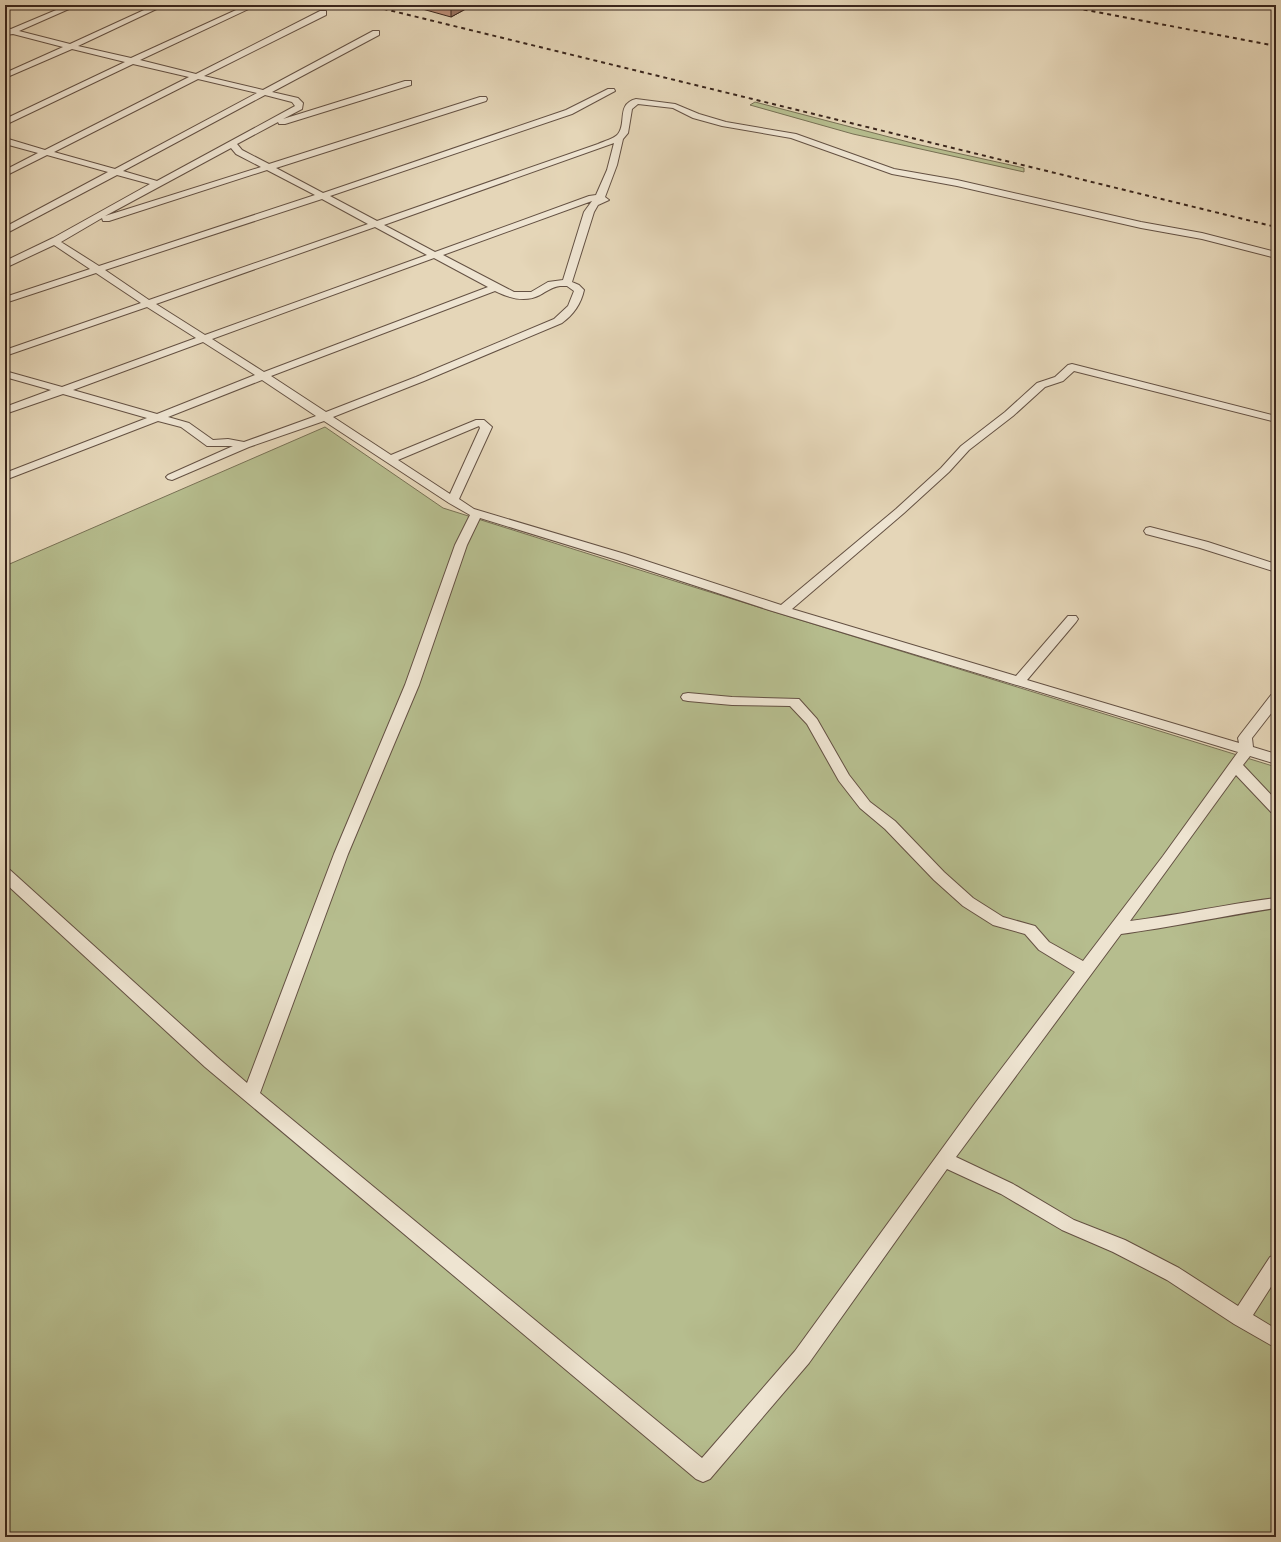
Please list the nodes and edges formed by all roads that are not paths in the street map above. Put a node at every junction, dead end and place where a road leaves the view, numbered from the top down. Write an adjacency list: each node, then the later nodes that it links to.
1 (74, 5): 5 (street)
2 (161, 5): 7 (street)
3 (253, 5): 8 (street)
4 (322, 13): 10 (street)
5 (7, 32): 7 (street)
6 (376, 33): 13 (street)
7 (70, 46): 8 (street); 9 (street)
8 (132, 61): 10 (street); 15 (street)
9 (5, 76)
10 (197, 77): 13 (street); 20 (street)
11 (408, 83): 16 (street)
12 (611, 91): 25 (street)
13 (262, 92): 16 (street); 22 (street)
14 (483, 99): 21 (street)
15 (5, 122)
16 (260, 128): 19 (street)
17 (619, 138): 26 (street); 28 (street); 32 (street)
18 (5, 141): 20 (street)
19 (232, 144): 21 (street); 24 (street)
20 (46, 152): 22 (street); 23 (street)
21 (269, 168): 25 (street); 27 (street)
22 (117, 172): 24 (street); 29 (street)
23 (5, 173)
24 (159, 184): 27 (street)
25 (322, 196): 28 (street); 34 (street)
26 (600, 198): 31 (street); 35 (street)
27 (84, 224): 30 (street)
28 (376, 225): 31 (street); 38 (street)
29 (5, 231)
30 (56, 240): 33 (street); 34 (street)
31 (433, 255): 36 (street); 39 (street)
32 (1276, 255)
33 (5, 265)
34 (97, 270): 37 (street); 38 (street)
35 (567, 283): 36 (street); 46 (street)
36 (496, 287): 42 (street)
37 (5, 300)
38 (148, 303): 39 (street); 40 (street)
39 (204, 339): 42 (street); 43 (street)
40 (5, 353)
41 (5, 374): 43 (street)
42 (262, 376): 45 (street); 46 (street)
43 (63, 390): 44 (street); 45 (street)
44 (5, 411)
45 (158, 417): 48 (street); 50 (street)
46 (324, 417): 48 (street); 49 (street)
47 (1276, 419): 56 (street)
48 (245, 445): 51 (street)
49 (389, 460): 52 (street); 52 (street)
50 (5, 477)
51 (172, 477)
52 (453, 501): 53 (street)
53 (477, 513): 56 (street); 69 (street)
54 (1150, 531): 55 (street)
55 (1276, 568)
56 (784, 610): 58 (street)
57 (1072, 619): 58 (street)
58 (1019, 681): 61 (street)
59 (688, 697): 68 (street)
60 (1276, 698): 61 (street)
61 (1247, 750): 62 (street); 63 (street)
62 (1276, 759)
63 (1236, 766): 64 (street); 67 (street)
64 (1276, 809)
65 (5, 874): 69 (street)
66 (1276, 903): 67 (street)
67 (1117, 929): 68 (street)
68 (1085, 970): 70 (street)
69 (251, 1095): 70 (street)
70 (944, 1160): 72 (street)
71 (1276, 1263): 72 (street)
72 (1241, 1318): 73 (street)
73 (1276, 1339)

